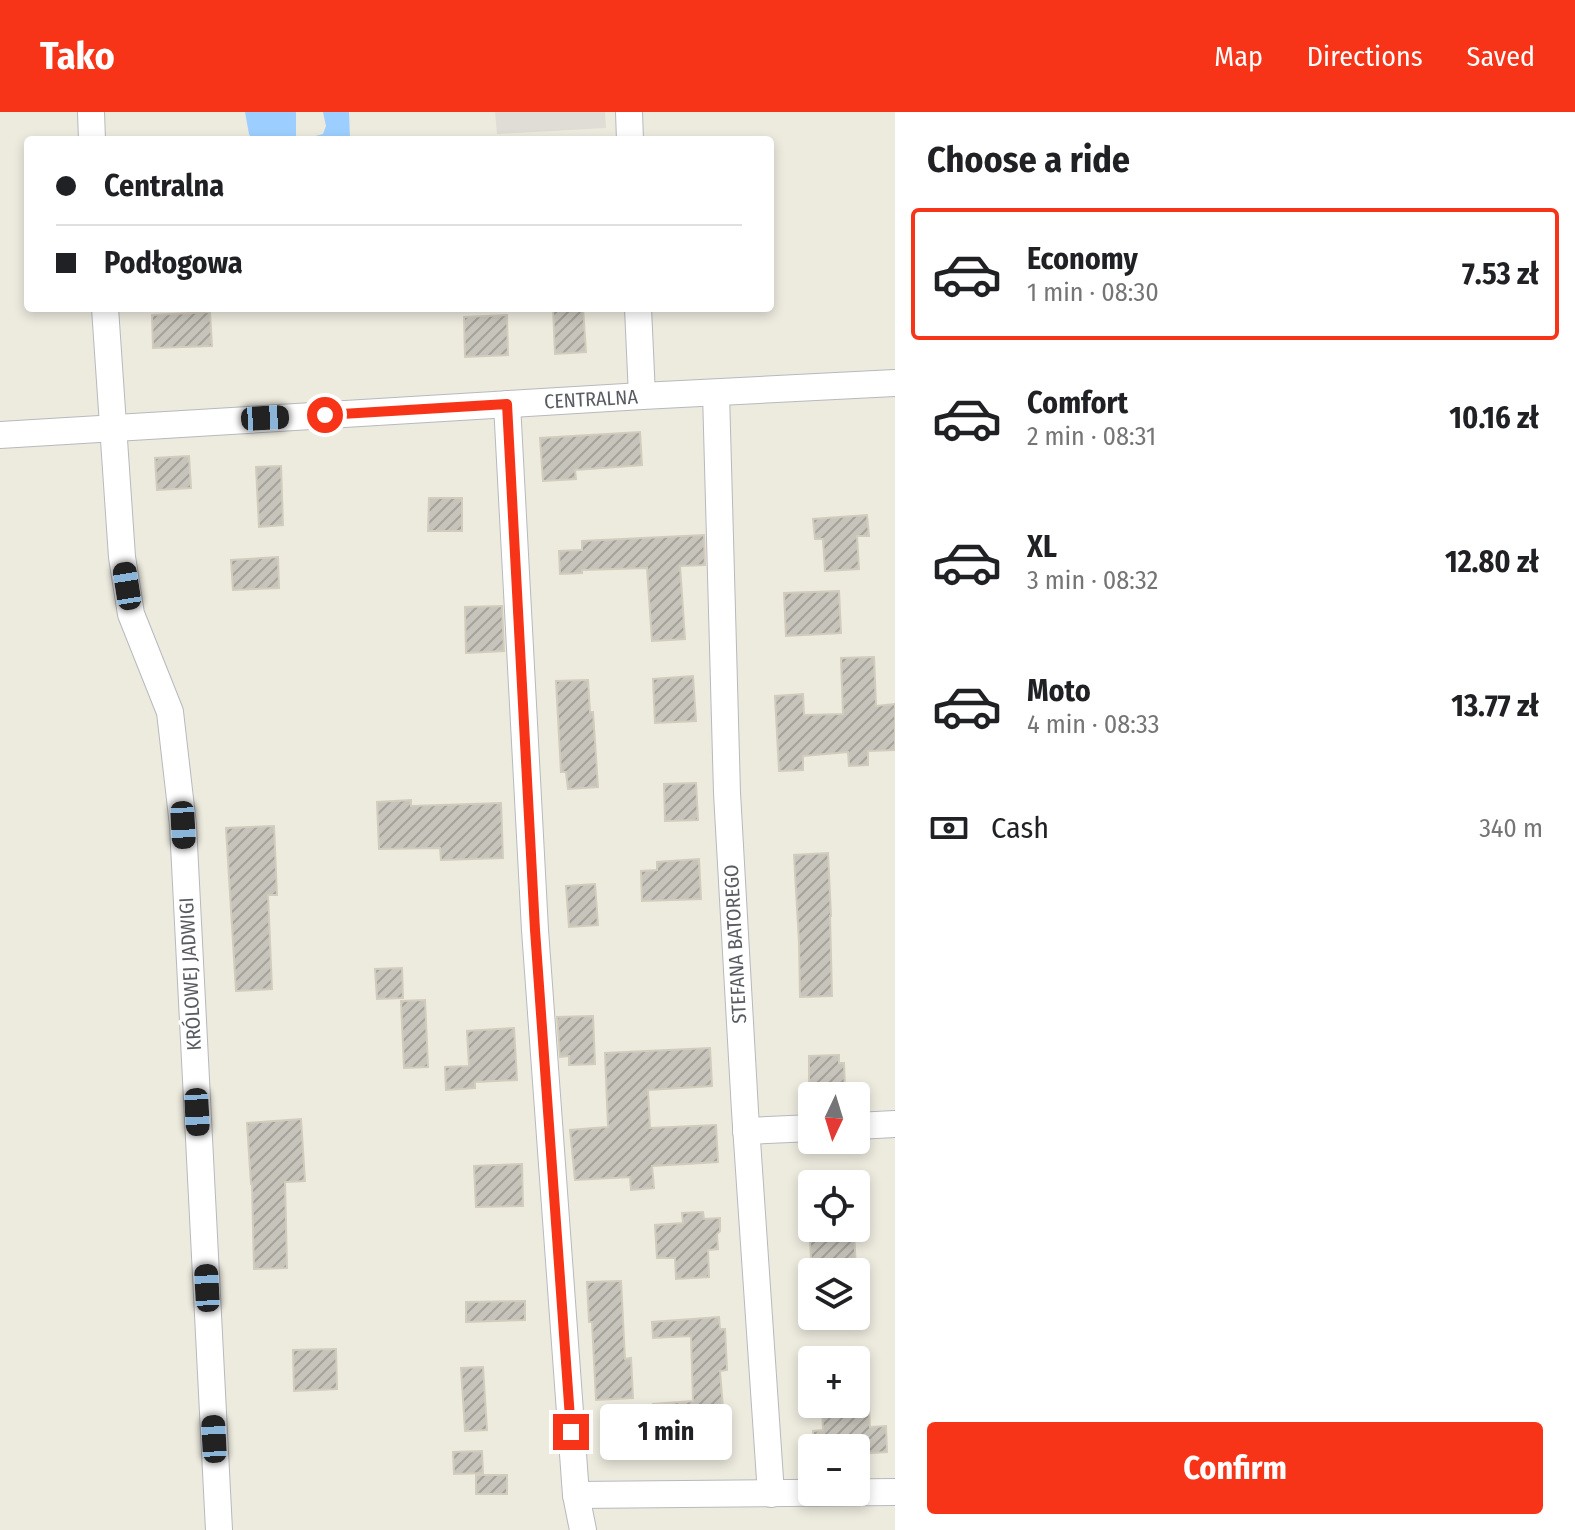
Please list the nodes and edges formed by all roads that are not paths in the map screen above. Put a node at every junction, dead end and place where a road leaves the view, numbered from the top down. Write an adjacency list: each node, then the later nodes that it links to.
1 (91, 112): 3 (street)
2 (629, 112): 4 (street)
3 (92, 136)
4 (630, 136)
5 (105, 312): 11 (street, KRÓLOWEJ JADWIGI)
6 (638, 312): 9 (street)
7 (895, 383): 8 (street, CENTRALNA)
8 (716, 393): 9 (street, CENTRALNA); 16 (street, STEFANA BATOREGO)
9 (642, 396): 10 (street, CENTRALNA)
10 (507, 404): 11 (street, CENTRALNA); 19 (street)
11 (114, 427): 12 (street, CENTRALNA); 20 (street, KRÓLOWEJ JADWIGI)
12 (0, 435)
13 (895, 1124): 14 (street)
14 (870, 1125)
15 (798, 1129): 16 (street)
16 (746, 1131): 18 (street, STEFANA BATOREGO)
17 (895, 1492): 18 (street)
18 (771, 1494): 19 (street)
19 (576, 1495): 21 (street)
20 (219, 1530)
21 (583, 1530)

